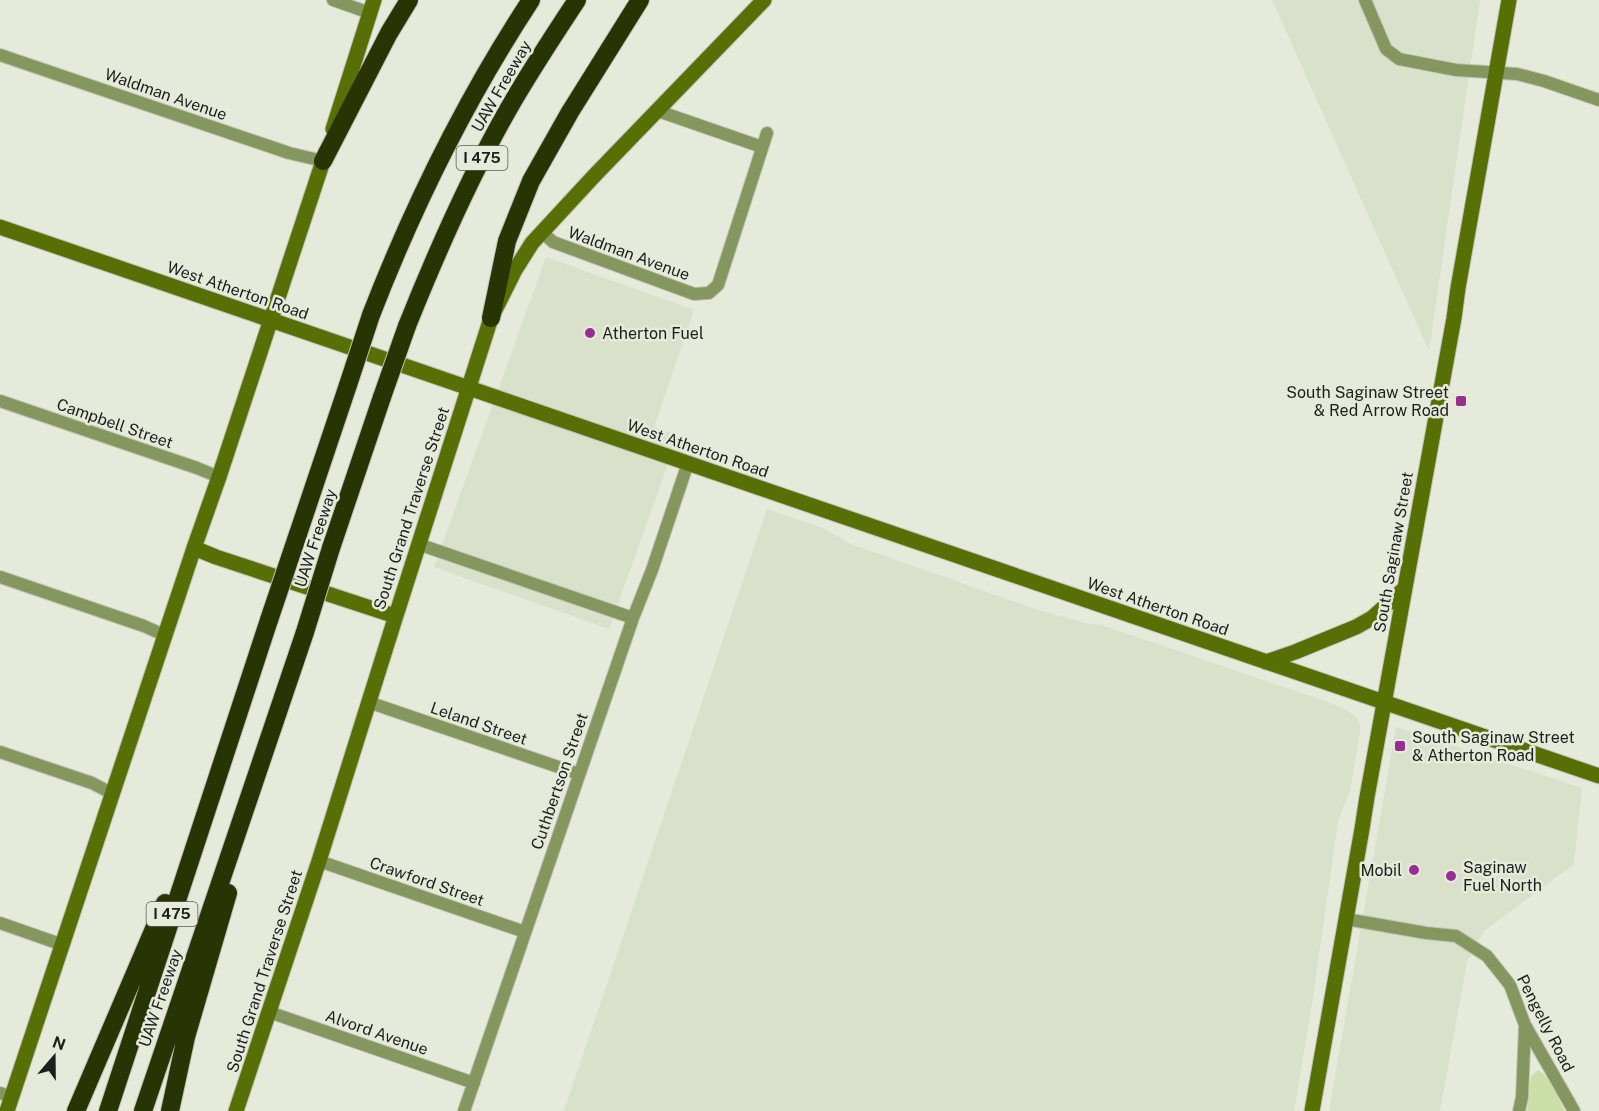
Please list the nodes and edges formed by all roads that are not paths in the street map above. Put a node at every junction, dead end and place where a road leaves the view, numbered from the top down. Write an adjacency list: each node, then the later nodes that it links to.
1 (333, 0): 9 (street)
2 (409, 0): 16 (highway)
3 (531, 0): 35 (highway, UAW Freeway / I 475, bridge)
4 (577, 0): 36 (highway, UAW Freeway / I 475, bridge)
5 (640, 0): 19 (highway)
6 (764, 0): 13 (main road, South Grand Traverse Street)
7 (1365, 0): 11 (street)
8 (1509, 0): 11 (main road, South Saginaw Street)
9 (372, 6): 16 (main road)
10 (0, 55): 16 (street, Waldman Avenue)
11 (1497, 72): 12 (street); 28 (main road, South Saginaw Street)
12 (1599, 100)
13 (658, 111): 15 (street); 18 (main road, South Grand Traverse Street)
14 (767, 133): 15 (street)
15 (762, 147): 18 (street, Waldman Avenue)
16 (323, 161): 20 (main road)
17 (0, 227): 20 (main road, West Atherton Road)
18 (542, 232): 19 (main road, South Grand Traverse Street)
19 (491, 318): 21 (main road, South Grand Traverse Street)
20 (270, 320): 21 (main road, West Atherton Road); 24 (main road)
21 (469, 388): 23 (main road, West Atherton Road); 25 (main road, South Grand Traverse Street)
22 (0, 401): 24 (street, Campbell Street)
23 (688, 463): 30 (street, Cuthbertson Street); 32 (main road, West Atherton Road)
24 (219, 477): 26 (main road)
25 (418, 544): 29 (main road, South Grand Traverse Street); 30 (street)
26 (194, 548): 29 (main road); 31 (main road)
27 (0, 577): 31 (street)
28 (1404, 589): 32 (main road); 34 (main road, South Saginaw Street)
29 (395, 616): 33 (main road, South Grand Traverse Street)
30 (633, 618): 38 (street, Cuthbertson Street)
31 (166, 636): 40 (main road)
32 (1266, 662): 34 (main road, West Atherton Road)
33 (368, 702): 38 (street, Leland Street); 41 (main road, South Grand Traverse Street)
34 (1384, 703): 39 (main road, West Atherton Road); 42 (main road, South Saginaw Street)
35 (237, 717): 50 (highway); 51 (highway, UAW Freeway / I 475)
36 (267, 744): 52 (highway, UAW Freeway / I 475); 53 (highway)
37 (0, 752): 40 (street)
38 (579, 774): 44 (street, Cuthbertson Street)
39 (1599, 776)
40 (113, 794): 45 (main road)
41 (319, 861): 44 (street, Crawford Street); 46 (main road, South Grand Traverse Street)
42 (1346, 919): 47 (street, Pengelly Road); 56 (main road, South Saginaw Street)
43 (0, 923): 45 (street)
44 (525, 932): 48 (street, Cuthbertson Street)
45 (63, 945): 49 (main road)
46 (269, 1012): 48 (street, Alvord Avenue); 54 (main road, South Grand Traverse Street)
47 (1525, 1025): 57 (street); 58 (street, Pengelly Road)
48 (474, 1083): 55 (street, Cuthbertson Street)
49 (6, 1100)
50 (76, 1111)
51 (108, 1111)
52 (142, 1111)
53 (170, 1111)
54 (236, 1111)
55 (464, 1111)
56 (1312, 1111)
57 (1519, 1111)
58 (1574, 1111)

